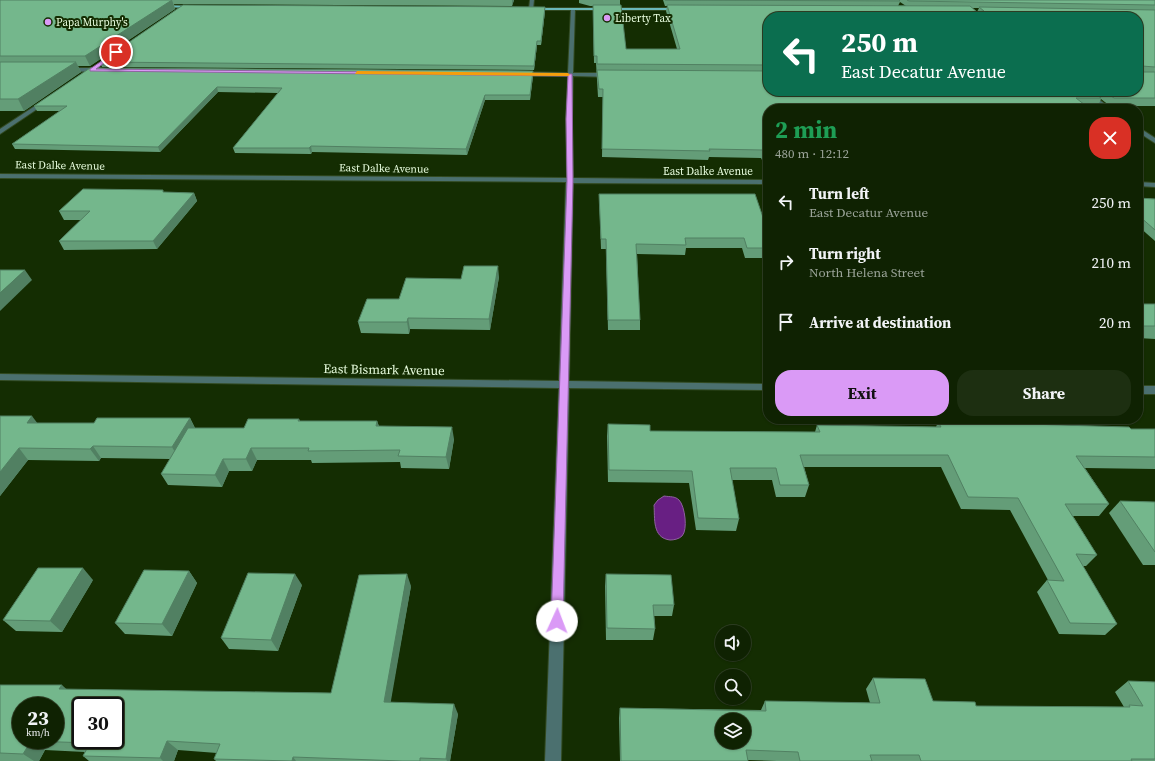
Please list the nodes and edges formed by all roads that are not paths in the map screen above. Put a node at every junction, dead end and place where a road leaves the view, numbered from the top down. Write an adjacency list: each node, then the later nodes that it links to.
1 (176, 0): 4 (street)
2 (532, 0): 8 (street)
3 (154, 6): 4 (main road)
4 (165, 6): 5 (main road)
5 (183, 7): 6 (main road); 11 (street)
6 (199, 7)
7 (523, 9): 8 (main road)
8 (531, 9): 9 (main road)
9 (573, 9): 10 (main road); 17 (street)
10 (683, 9)
11 (176, 12)
12 (98, 66): 14 (street)
13 (61, 70): 14 (street)
14 (92, 70): 15 (street); 19 (street)
15 (108, 70)
16 (515, 74): 17 (street)
17 (571, 75): 18 (street); 27 (street)
18 (618, 75)
19 (79, 78)
20 (1090, 96): 22 (street)
21 (49, 99): 23 (street)
22 (1102, 104)
23 (0, 132)
24 (1143, 133): 25 (street)
25 (1155, 141)
26 (0, 176): 27 (street, East Dalke Avenue)
27 (570, 181): 28 (street, East Dalke Avenue); 32 (street)
28 (763, 182)
29 (1143, 184): 30 (street)
30 (1155, 184)
31 (0, 377): 32 (street, East Bismark Avenue)
32 (564, 385): 33 (street, East Bismark Avenue); 36 (street)
33 (763, 387)
34 (1143, 390): 35 (street)
35 (1155, 390)
36 (553, 761)

